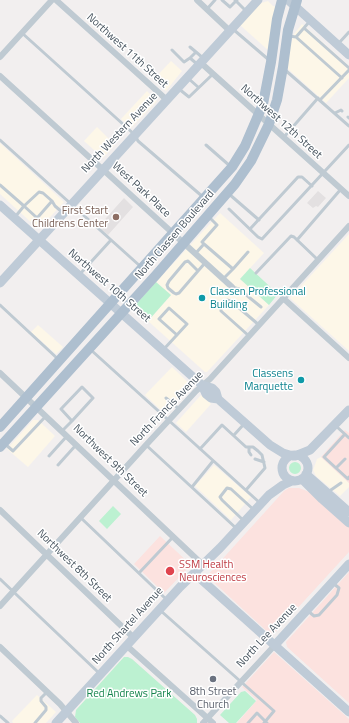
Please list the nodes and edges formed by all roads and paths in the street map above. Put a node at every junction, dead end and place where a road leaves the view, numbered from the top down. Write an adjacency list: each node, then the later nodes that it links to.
1 (52, 0): 16 (street)
2 (56, 0): 36 (street, Northwest 11th Street)
3 (197, 0): 10 (street)
4 (214, 0): 10 (lane)
5 (222, 0): 6 (lane)
6 (236, 0): 11 (lane)
7 (258, 0): 11 (street, North Western Avenue)
8 (282, 0): 26 (main road, North Classen Boulevard)
9 (293, 2): 12 (street); 17 (main road, North Classen Boulevard)
10 (207, 9): 14 (street)
11 (247, 12): 14 (street, North Western Avenue)
12 (311, 20): 13 (lane); 18 (street)
13 (304, 28): 17 (lane); 28 (lane)
14 (231, 30): 25 (street, North Western Avenue); 26 (lane)
15 (349, 32): 18 (lane)
16 (22, 33): 23 (street); 42 (lane)
17 (292, 36): 27 (main road, North Classen Boulevard); 32 (lane)
18 (338, 44): 22 (street)
19 (190, 47): 21 (lane)
20 (172, 50): 24 (lane)
21 (196, 52): 24 (lane); 25 (lane)
22 (349, 55)
23 (0, 57)
24 (190, 58): 25 (lane)
25 (201, 62): 29 (street, Northwest 12th Street); 31 (street, North Western Avenue)
26 (271, 62): 39 (main road, North Classen Boulevard)
27 (283, 67): 35 (lane); 40 (main road, North Classen Boulevard)
28 (349, 69): 32 (lane)
29 (213, 74): 33 (lane); 39 (street, Northwest 12th Street)
30 (0, 76): 48 (street, West Park Place)
31 (188, 77): 33 (lane); 34 (street, North Western Avenue)
32 (342, 78): 35 (lane)
33 (198, 87): 34 (lane)
34 (178, 88): 36 (street, North Western Avenue)
35 (319, 99): 38 (lane); 43 (lane)
36 (167, 100): 42 (street, North Western Avenue)
37 (342, 111): 38 (lane)
38 (334, 113): 41 (lane)
39 (258, 115): 40 (street, Northwest 12th Street); 47 (main road, North Classen Boulevard)
40 (269, 124): 43 (street, Northwest 12th Street); 53 (main road, North Classen Boulevard)
41 (349, 126)
42 (135, 135): 48 (street, North Western Avenue); 55 (lane)
43 (284, 137): 49 (street, Northwest 12th Street)
44 (0, 140): 57 (lane)
45 (206, 145): 47 (lane)
46 (349, 145): 49 (lane)
47 (232, 167): 55 (main road, North Classen Boulevard)
48 (103, 170): 57 (street, North Western Avenue); 67 (street, West Park Place)
49 (324, 173): 51 (lane); 52 (street, Northwest 12th Street)
50 (0, 185): 58 (lane)
51 (312, 186): 64 (lane); 66 (lane)
52 (341, 189): 54 (street, Northwest 12th Street); 70 (lane)
53 (228, 193): 62 (main road, North Classen Boulevard); 64 (lane)
54 (348, 194)
55 (204, 199): 67 (main road, North Classen Boulevard)
56 (52, 201): 58 (lane); 58 (lane); 61 (lane)
57 (71, 204): 61 (street, North Western Avenue); 69 (lane)
58 (24, 206): 63 (lane)
59 (2, 209): 63 (street, Northwest 10th Street)
60 (229, 209): 66 (lane)
61 (63, 213): 68 (street, North Western Avenue)
62 (207, 216): 71 (main road, North Classen Boulevard); 72 (lane)
63 (14, 217): 68 (street, Northwest 10th Street)
64 (259, 220): 66 (lane)
65 (349, 226): 75 (street, North Francis Avenue)
66 (250, 229)
67 (173, 233): 71 (street, West Park Place); 77 (main road, North Classen Boulevard)
68 (39, 240): 81 (street, Northwest 10th Street); 83 (street, North Western Avenue)
69 (111, 240): 77 (lane); 81 (lane)
70 (297, 240): 75 (lane); 80 (lane)
71 (183, 243): 74 (street, West Park Place); 89 (main road, North Classen Boulevard)
72 (204, 244): 74 (lane); 78 (lane)
73 (248, 252): 78 (lane)
74 (195, 254): 76 (street, West Park Place)
75 (318, 260): 85 (street, North Francis Avenue)
76 (205, 263): 79 (lane); 82 (street, West Park Place)
77 (142, 268): 86 (main road, North Classen Boulevard)
78 (233, 269): 82 (lane)
79 (198, 271): 79 (lane)
80 (256, 273)
81 (79, 276): 86 (street, Northwest 10th Street)
82 (223, 279): 84 (street, West Park Place)
83 (0, 283)
84 (232, 287): 88 (lane)
85 (283, 298): 90 (street, North Francis Avenue); 95 (street)
86 (110, 303): 89 (street, Northwest 10th Street); 96 (main road, North Classen Boulevard)
87 (0, 305): 96 (lane)
88 (261, 307)
89 (122, 312): 93 (main road, North Classen Boulevard); 94 (street, Northwest 10th Street)
90 (259, 324): 92 (street, North Francis Avenue); 92 (lane)
91 (177, 335): 91 (lane); 94 (lane)
92 (249, 336): 98 (street, North Francis Avenue)
93 (89, 349): 101 (main road, North Classen Boulevard); 106 (lane)
94 (163, 350): 98 (street, Northwest 10th Street)
95 (349, 358)
96 (59, 360): 99 (main road, North Classen Boulevard)
97 (0, 373): 99 (street, Northwest 9th Street)
98 (202, 385): 102 (street, North Francis Avenue); 108 (street, Northwest 10th Street)
99 (26, 398): 101 (street, Northwest 9th Street); 110 (main road, North Classen Boulevard)
100 (166, 398): 102 (lane)
101 (36, 407): 104 (street, Northwest 9th Street); 116 (main road, North Classen Boulevard)
102 (179, 409): 106 (street, North Francis Avenue)
103 (349, 410): 105 (street)
104 (46, 416): 111 (street, Northwest 9th Street); 116 (lane)
105 (342, 418): 109 (street); 124 (street)
106 (168, 420): 118 (street, North Francis Avenue); 121 (lane)
107 (72, 421): 107 (lane); 111 (lane)
108 (245, 423): 113 (lane); 119 (street, Northwest 10th Street)
109 (336, 426): 112 (lane); 132 (street)
110 (0, 427)
111 (62, 432): 114 (street, Northwest 9th Street)
112 (345, 434): 115 (lane); 131 (lane)
113 (234, 435): 120 (lane); 121 (lane)
114 (67, 436): 117 (street, Northwest 9th Street); 123 (lane)
115 (349, 438)
116 (2, 445)
117 (76, 445): 129 (lane); 134 (street, Northwest 9th Street)
118 (146, 445): 134 (street, North Francis Avenue); 137 (lane)
119 (270, 445): 124 (street, Northwest 10th Street); 130 (street, Northwest 10th Street)
120 (249, 447): 122 (lane); 128 (lane)
121 (200, 449): 127 (lane)
122 (251, 455)
123 (49, 456)
124 (294, 456): 130 (street); 132 (street)
125 (255, 459): 128 (lane)
126 (345, 459): 131 (lane)
127 (213, 461): 137 (lane); 138 (lane)
128 (264, 462): 138 (lane)
129 (58, 465)
130 (282, 468): 135 (street); 140 (street, North Shartel Avenue)
131 (336, 468): 133 (lane)
132 (305, 473): 135 (street); 139 (street); 147 (street)
133 (349, 477)
134 (113, 480): 145 (street, North Francis Avenue); 149 (street, Northwest 9th Street)
135 (292, 481): 140 (street, North Shartel Avenue)
136 (341, 483): 139 (lane)
137 (192, 487): 148 (lane)
138 (246, 490): 141 (lane)
139 (327, 493): 142 (street)
140 (269, 495): 141 (street, North Shartel Avenue)
141 (261, 504): 144 (street, North Shartel Avenue)
142 (346, 508)
143 (0, 510): 150 (street, Northwest 8th Street)
144 (254, 511): 146 (street, North Shartel Avenue); 146 (lane)
145 (80, 517): 150 (street, North Francis Avenue); 153 (lane)
146 (245, 521): 148 (street, North Shartel Avenue)
147 (349, 523)
148 (237, 529): 152 (street, North Shartel Avenue)
149 (173, 537): 152 (street, Northwest 9th Street); 153 (lane)
150 (47, 554): 156 (street, North Francis Avenue); 160 (street, Northwest 8th Street)
151 (349, 564): 161 (street, North Lee Avenue)
152 (203, 565): 154 (street, North Shartel Avenue)
153 (139, 573): 157 (lane)
154 (194, 573): 157 (street, North Shartel Avenue); 161 (street)
155 (0, 579): 156 (lane)
156 (13, 592): 158 (street, North Francis Avenue); 164 (lane)
157 (168, 600): 159 (street, North Shartel Avenue)
158 (0, 606)
159 (160, 610): 160 (street, North Shartel Avenue); 165 (lane)
160 (134, 638): 162 (street, North Shartel Avenue)
161 (274, 645): 165 (street, North Lee Avenue); 168 (street)
162 (127, 646): 164 (street, North Shartel Avenue); 170 (street)
163 (0, 647): 166 (street)
164 (101, 674): 167 (street, North Shartel Avenue)
165 (241, 681): 170 (street, North Lee Avenue); 171 (lane)
166 (47, 692): 167 (street); 173 (lane)
167 (66, 712): 174 (street, North Shartel Avenue); 175 (street)
168 (349, 712)
169 (0, 716): 172 (lane)
170 (205, 721): 176 (street)
171 (266, 722): 177 (lane)
172 (8, 723)
173 (35, 723)
174 (56, 723)
175 (76, 723)
176 (213, 723)
177 (248, 723)

